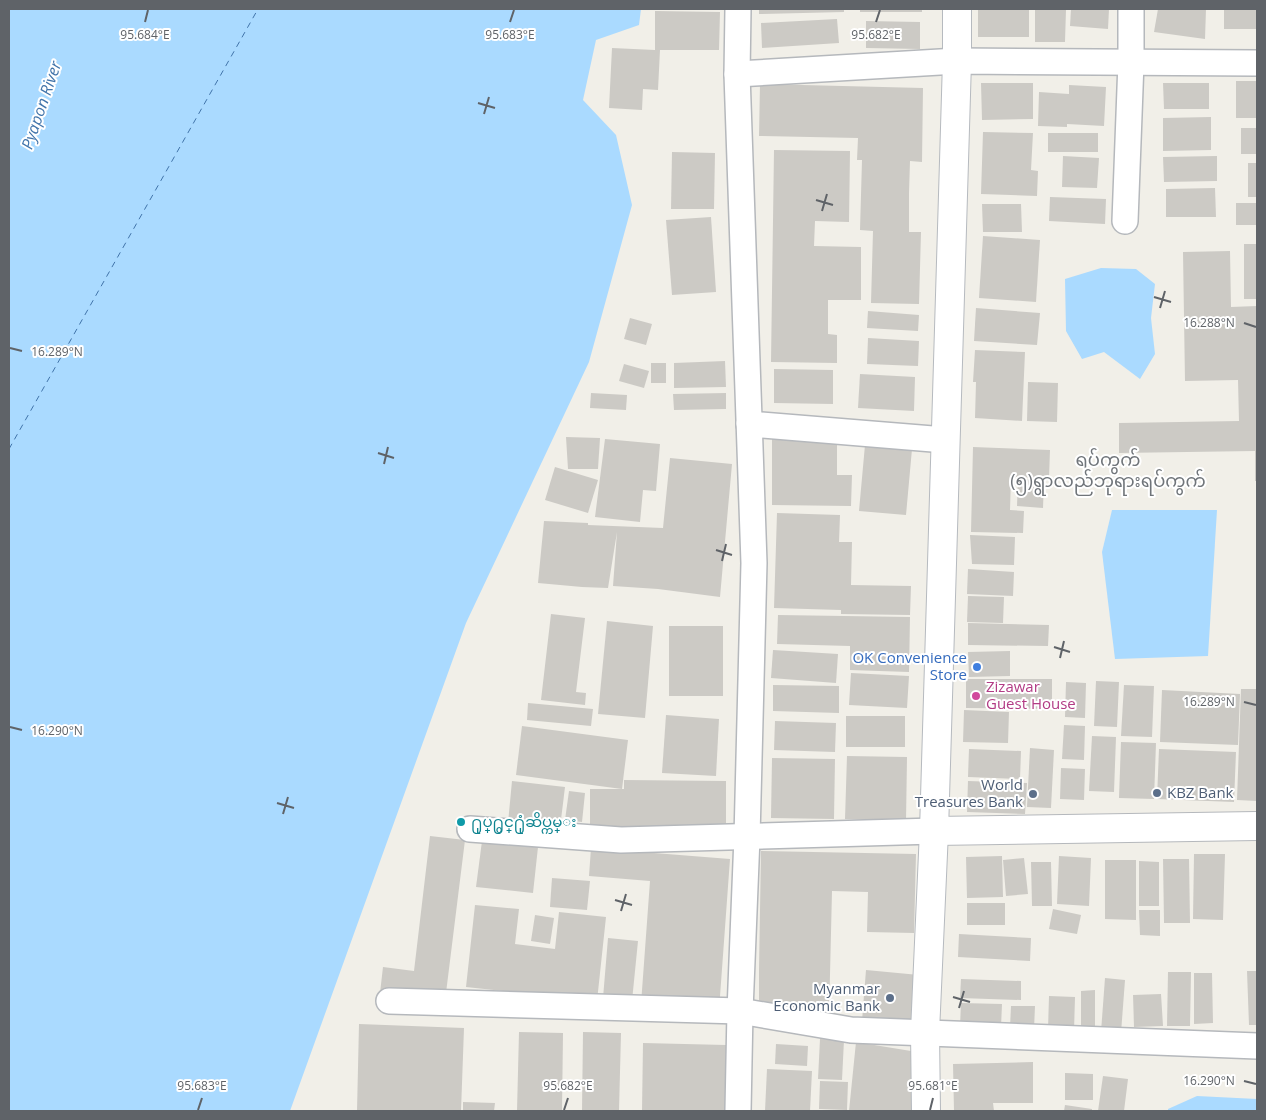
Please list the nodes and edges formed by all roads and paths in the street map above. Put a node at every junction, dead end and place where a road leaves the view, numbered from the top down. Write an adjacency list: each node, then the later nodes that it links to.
1 (738, 9): 7 (street)
2 (957, 9): 4 (main road)
3 (1131, 9): 5 (street)
4 (957, 61): 5 (street); 7 (street); 10 (main road)
5 (1131, 62): 6 (street); 8 (street)
6 (1257, 62)
7 (737, 74): 9 (street)
8 (1125, 221)
9 (749, 424): 10 (street); 14 (street)
10 (946, 440): 13 (main road)
11 (1257, 826): 13 (main road)
12 (470, 829): 14 (street)
13 (934, 831): 14 (street); 17 (main road)
14 (747, 837): 16 (street)
15 (389, 1001): 16 (street)
16 (740, 1011): 17 (street); 19 (street)
17 (924, 1032): 18 (street); 20 (main road)
18 (1257, 1046)
19 (738, 1111)
20 (926, 1111)

